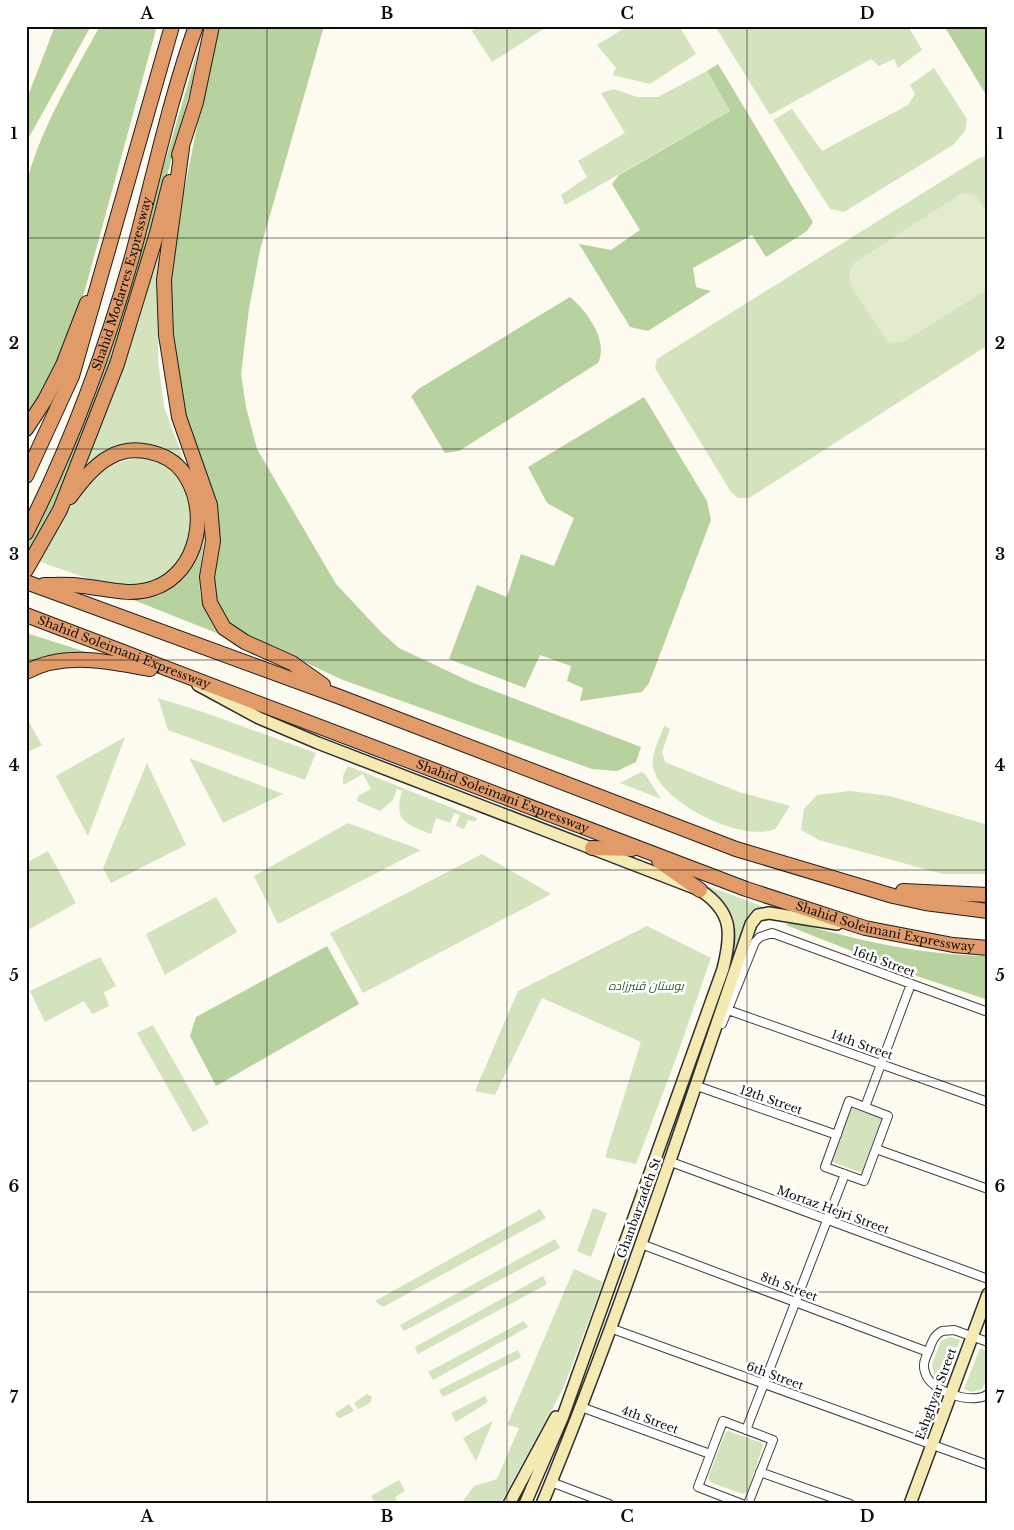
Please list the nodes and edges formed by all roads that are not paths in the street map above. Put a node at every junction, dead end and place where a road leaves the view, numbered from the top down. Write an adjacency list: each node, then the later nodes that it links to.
1 (172, 26): 5 (highway, Shahid Modarres Expressway)
2 (196, 26): 9 (highway, Shahid Modarres Expressway)
3 (212, 26): 4 (highway)
4 (182, 148): 8 (highway); 15 (highway)
5 (100, 284): 6 (highway); 7 (highway, Shahid Modarres Expressway)
6 (26, 429)
7 (26, 476)
8 (60, 510): 10 (highway); 11 (highway)
9 (26, 533)
10 (26, 571): 11 (highway)
11 (30, 584): 15 (highway)
12 (26, 615): 14 (highway, Shahid Soleimani Expressway)
13 (26, 672): 14 (highway)
14 (180, 674): 16 (main road); 17 (highway, Shahid Soleimani Expressway)
15 (340, 697): 18 (highway)
16 (592, 848): 17 (highway); 19 (main road)
17 (643, 849): 19 (highway); 22 (highway, Shahid Soleimani Expressway)
18 (865, 887): 20 (highway); 21 (highway)
19 (700, 890): 46 (main road, Ghanbarzadeh St)
20 (988, 896)
21 (988, 910)
22 (866, 928): 24 (highway, Shahid Soleimani Expressway); 29 (main road)
23 (772, 933): 25 (street, 16th Street); 26 (street, Ghanbarzadeh St)
24 (988, 948)
25 (911, 984): 27 (street, 16th Street); 28 (street)
26 (728, 1010): 28 (street, 14th Street); 29 (street, Ghanbarzadeh St)
27 (988, 1012)
28 (881, 1064): 30 (street, 14th Street); 31 (street)
29 (699, 1081): 32 (street, 12th Street); 34 (main road, Ghanbarzadeh St)
30 (988, 1102)
31 (865, 1107): 32 (street); 33 (street)
32 (837, 1135): 35 (street)
33 (876, 1148): 35 (street); 36 (street)
34 (671, 1162): 37 (street, Mortaz Hejri Street); 38 (main road, Ghanbarzadeh St)
35 (846, 1174): 37 (street)
36 (988, 1189)
37 (828, 1220): 39 (street, Mortaz Hejri Street); 41 (street)
38 (641, 1244): 41 (street, 8th Street); 42 (main road, Ghanbarzadeh St)
39 (988, 1279)
40 (988, 1294): 43 (main road, Eshghyar Street)
41 (796, 1302): 45 (street, 8th Street); 47 (street)
42 (610, 1328): 47 (street, 6th Street); 50 (main road, Ghanbarzadeh St)
43 (972, 1336): 44 (street); 45 (street); 48 (main road, Eshghyar Street)
44 (988, 1342)
45 (928, 1352): 48 (street)
46 (577, 1378): 58 (main road); 59 (main road, Ghanbarzadeh St)
47 (764, 1384): 51 (street); 52 (street, 6th Street)
48 (951, 1393): 49 (street); 52 (main road, Eshghyar Street)
49 (988, 1394)
50 (582, 1408): 53 (street, 4th Street); 56 (main road, Ghanbarzadeh St)
51 (746, 1430): 53 (street); 55 (street)
52 (932, 1444): 54 (street, 6th Street); 65 (main road, Eshghyar Street)
53 (710, 1454): 57 (street)
54 (988, 1465)
55 (760, 1472): 63 (street); 64 (street)
56 (551, 1482): 60 (main road, Ghanbarzadeh St); 61 (street)
57 (722, 1500): 62 (street)
58 (508, 1504)
59 (525, 1504)
60 (542, 1504)
61 (609, 1504)
62 (742, 1504)
63 (748, 1504)
64 (850, 1504)
65 (910, 1504)

